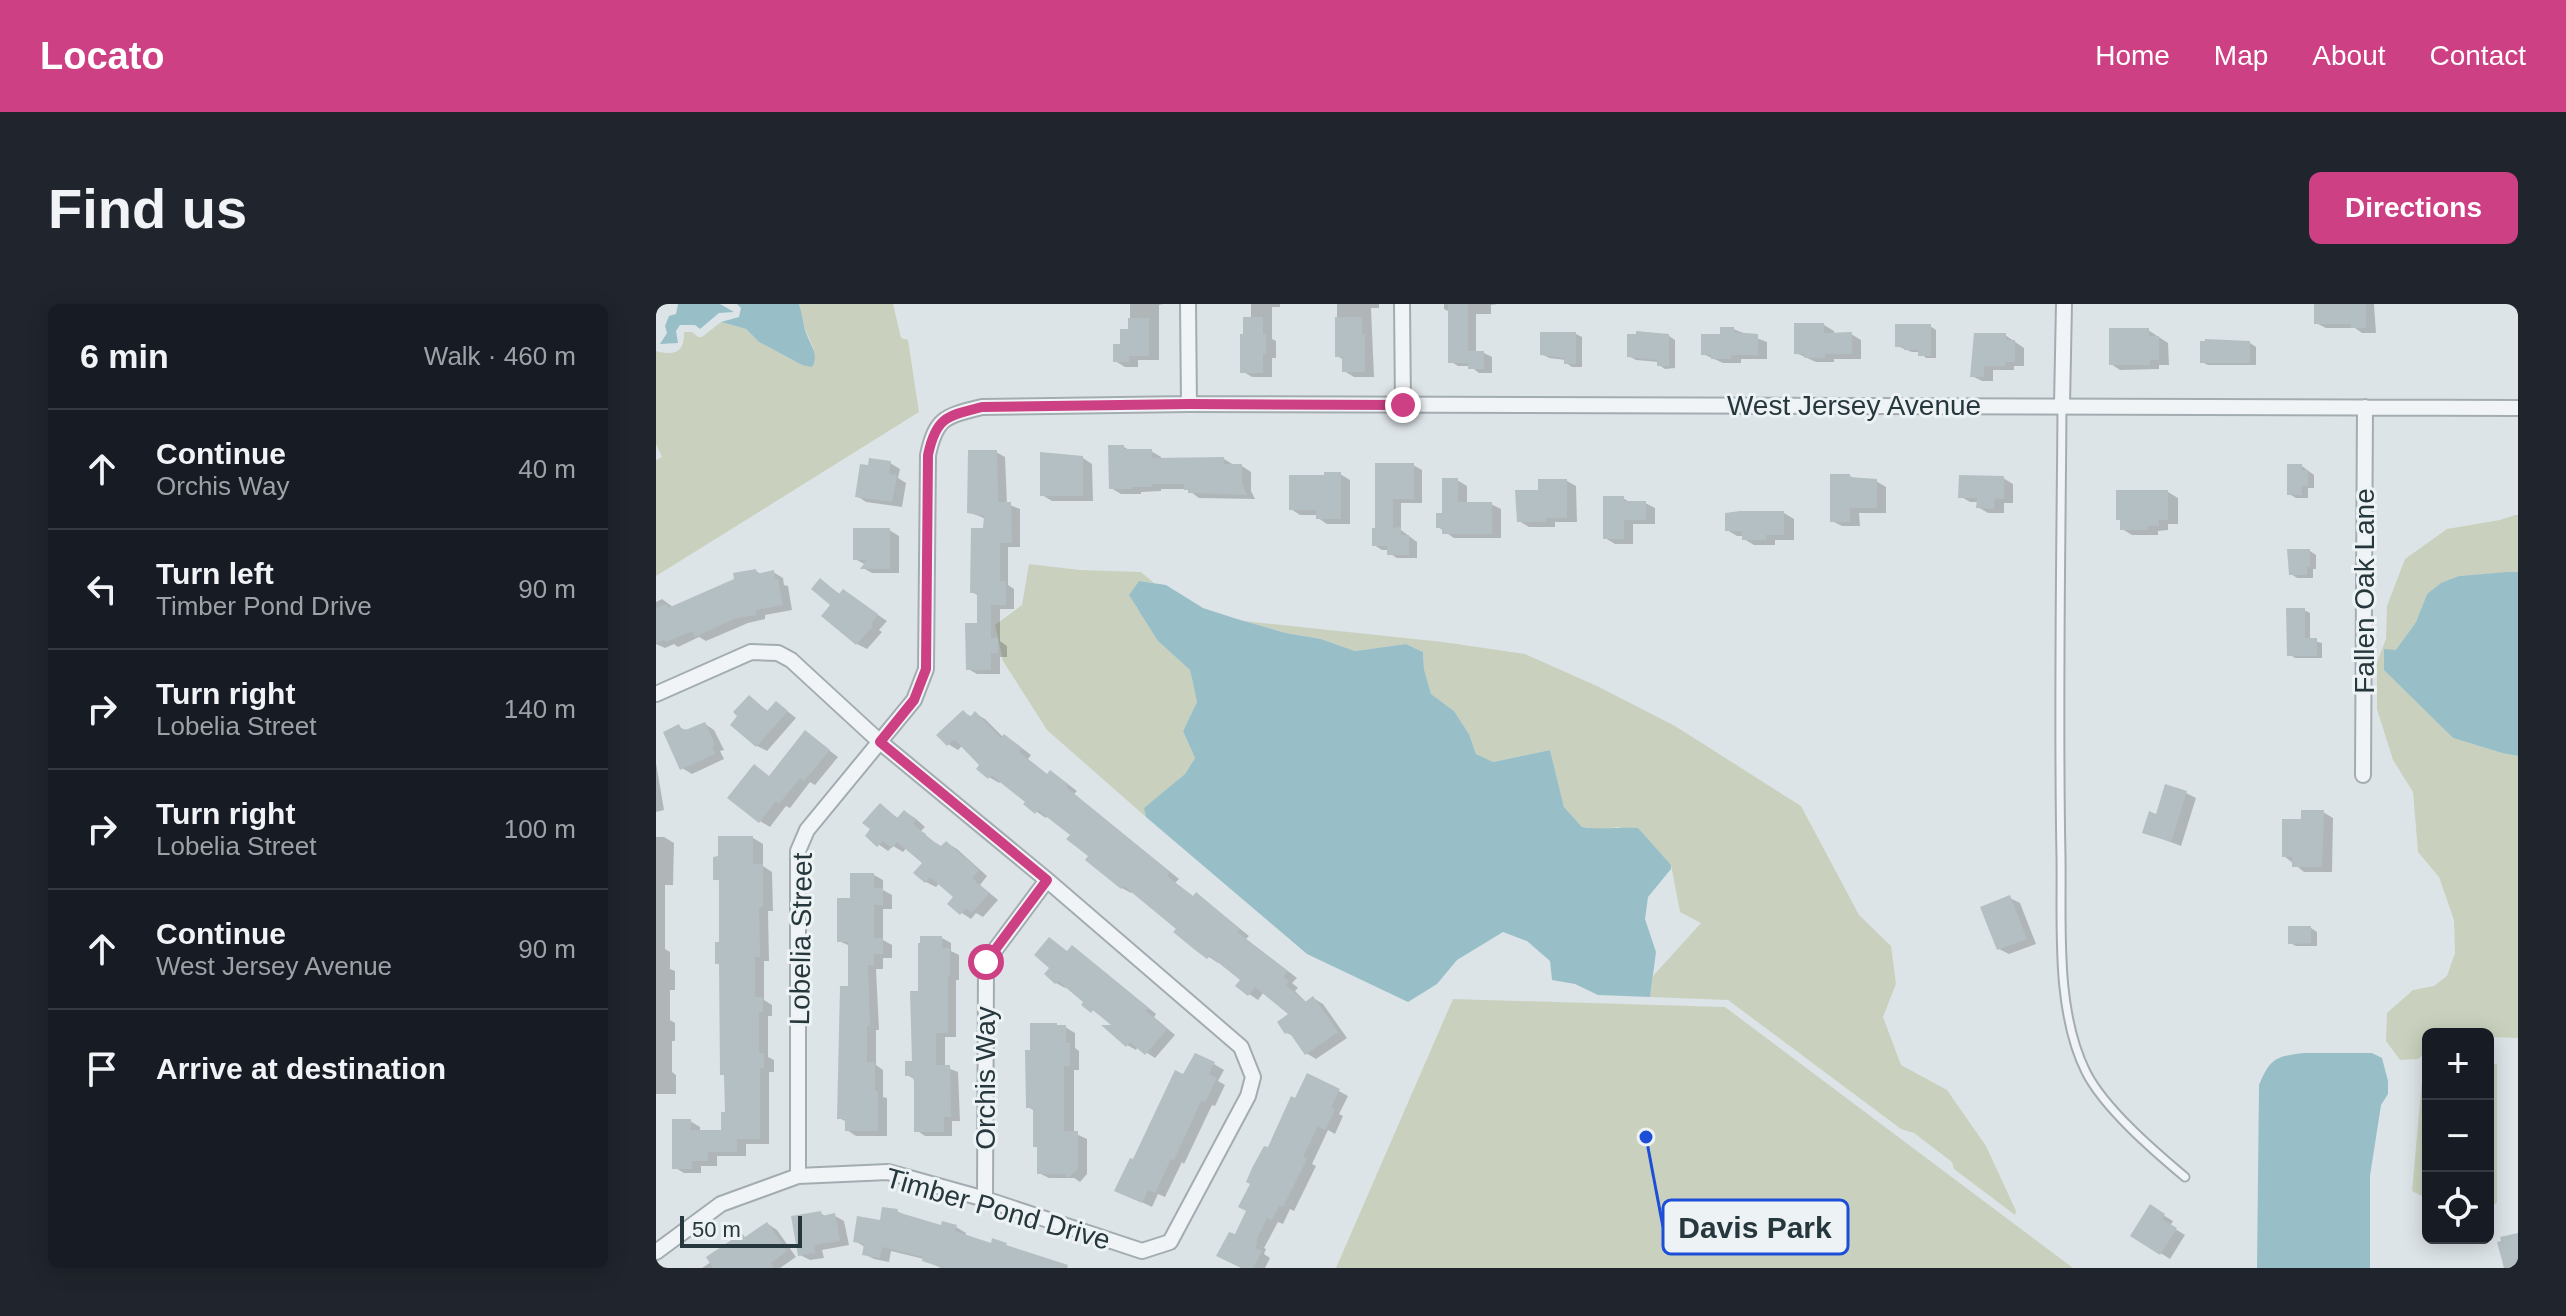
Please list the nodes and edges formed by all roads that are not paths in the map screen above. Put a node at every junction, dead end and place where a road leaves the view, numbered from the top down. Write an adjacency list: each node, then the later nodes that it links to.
1 (1188, 304): 4 (street)
2 (1402, 304): 5 (street)
3 (2064, 304): 6 (street)
4 (1189, 404): 5 (street, West Jersey Avenue); 10 (street, Lobelia Street)
5 (1403, 405): 6 (street, West Jersey Avenue)
6 (2062, 405): 7 (street, West Jersey Avenue); 14 (lane)
7 (2365, 407): 8 (street, West Jersey Avenue); 11 (street, Fallen Oak Lane)
8 (2518, 408)
9 (656, 694): 10 (street, Timber Pond Drive)
10 (880, 742): 12 (street, Timber Pond Drive); 13 (street, Lobelia Street)
11 (2363, 775)
12 (1047, 880): 15 (street, Orchis Way); 15 (street, Timber Pond Drive)
13 (798, 1176): 15 (street, Timber Pond Drive); 16 (street, Timber Pond Drive)
14 (2185, 1177)
15 (985, 1199)
16 (656, 1252)

